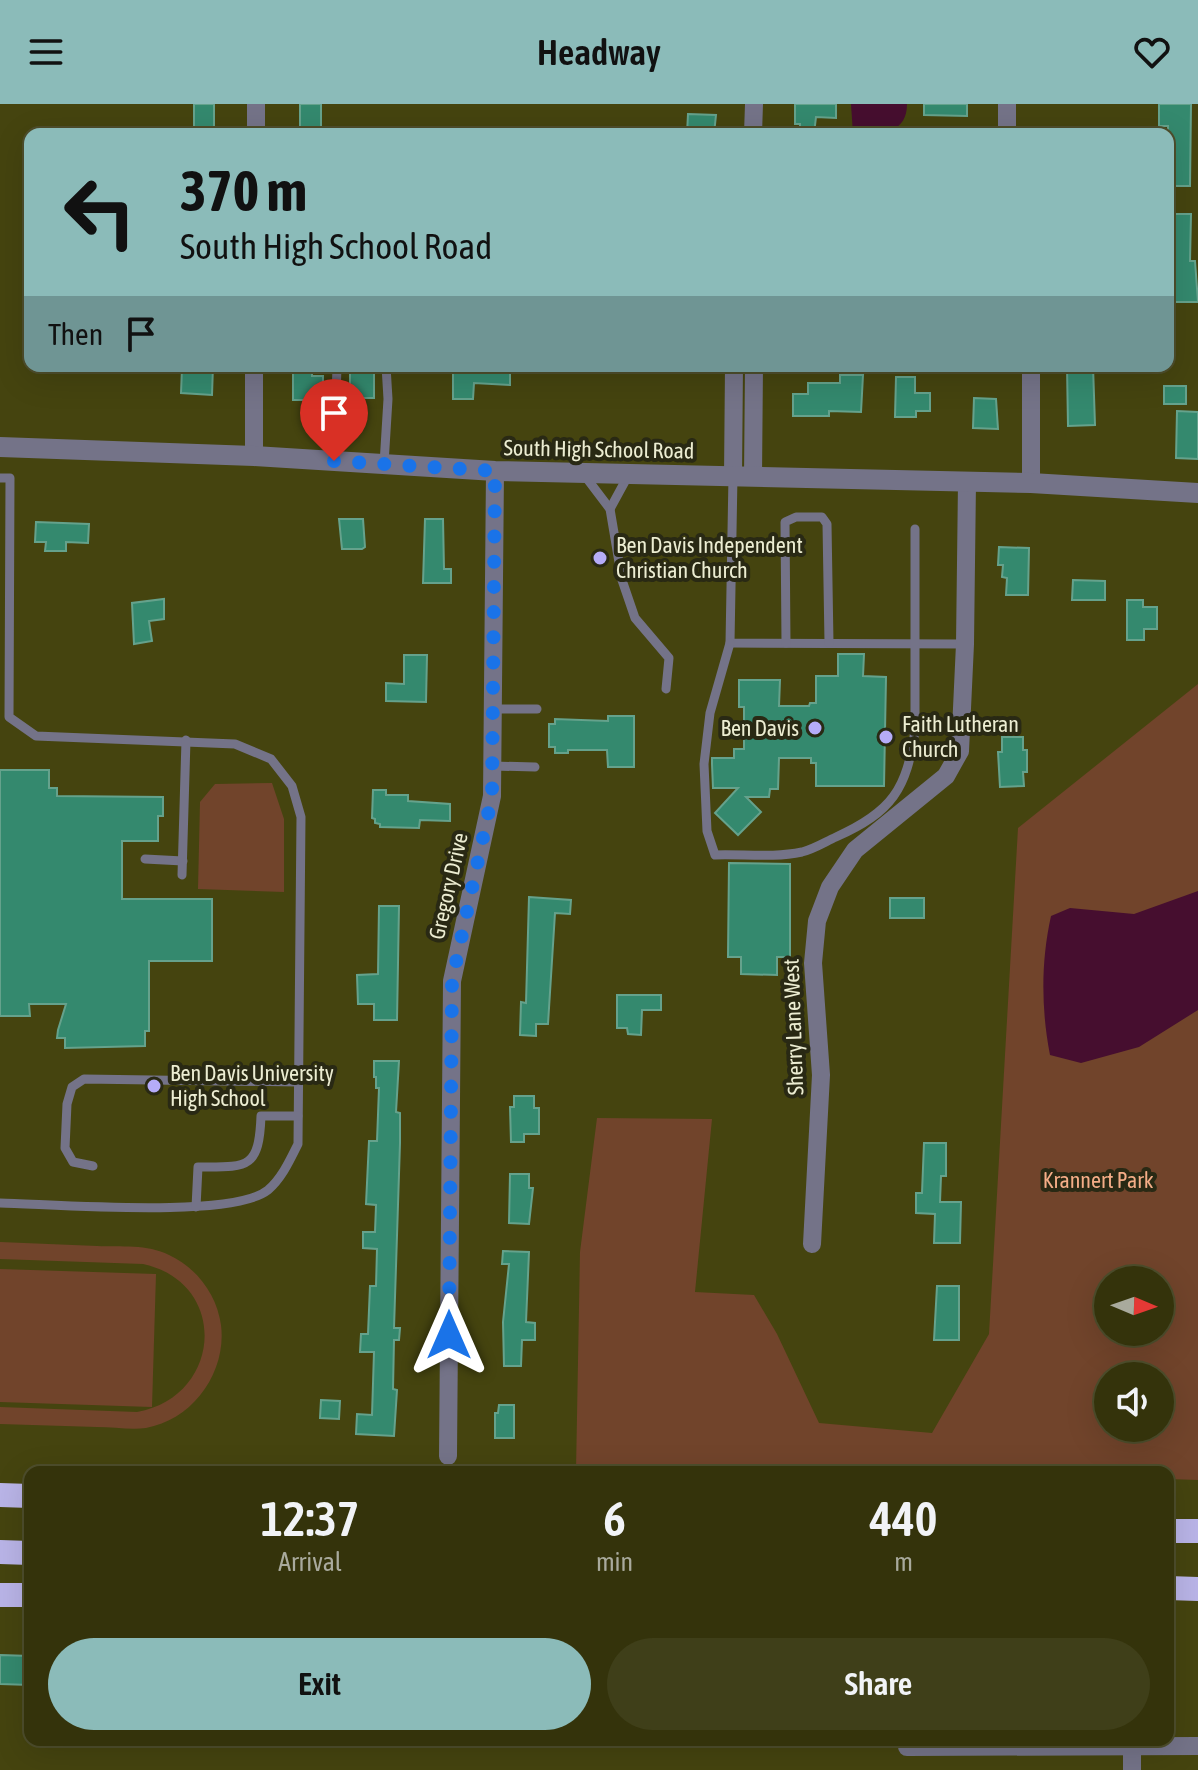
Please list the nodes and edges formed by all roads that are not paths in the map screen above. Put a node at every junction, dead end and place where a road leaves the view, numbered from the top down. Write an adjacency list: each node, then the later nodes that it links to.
1 (256, 104): 4 (street)
2 (754, 104): 5 (street)
3 (1007, 104): 6 (street)
4 (256, 128)
5 (753, 128)
6 (1007, 128)
7 (254, 372): 14 (street)
8 (337, 372): 15 (lane)
9 (386, 372): 16 (lane)
10 (734, 372): 20 (street)
11 (753, 372): 20 (street)
12 (1031, 372): 23 (street)
13 (0, 447): 14 (street, South High School Road)
14 (254, 456): 15 (street, South High School Road)
15 (334, 461): 16 (street, South High School Road)
16 (384, 464): 17 (street, South High School Road)
17 (495, 471): 18 (street, South High School Road); 33 (street, Gregory Drive)
18 (582, 473): 19 (street, South High School Road); 25 (lane)
19 (629, 474): 20 (street, South High School Road); 25 (lane)
20 (743, 476): 22 (street, South High School Road); 27 (lane)
21 (0, 478): 35 (lane)
22 (967, 482): 23 (street, South High School Road); 31 (street, Sherry Lane West)
23 (1031, 483): 24 (street, South High School Road)
24 (1198, 493)
25 (610, 509): 32 (lane)
26 (915, 529): 30 (lane)
27 (730, 643): 28 (lane); 30 (lane)
28 (786, 643): 29 (lane); 29 (lane)
29 (829, 643): 30 (lane)
30 (917, 644): 31 (lane)
31 (965, 644): 46 (street, Sherry Lane West)
32 (666, 689)
33 (494, 709): 34 (lane); 36 (street, Gregory Drive)
34 (537, 709)
35 (186, 740): 39 (lane); 41 (lane)
36 (493, 766): 37 (lane); 47 (street, Gregory Drive)
37 (535, 767)
38 (145, 859): 39 (lane)
39 (183, 861): 40 (lane)
40 (182, 875)
41 (299, 1082): 42 (lane); 43 (lane)
42 (298, 1116): 45 (lane); 45 (lane)
43 (93, 1166)
44 (0, 1203): 45 (lane)
45 (196, 1207)
46 (812, 1244)
47 (448, 1456)
48 (1174, 1531): 49 (highway)
49 (1198, 1531)
50 (0, 1552): 51 (highway)
51 (24, 1553)
52 (1174, 1588): 53 (highway)
53 (1198, 1589)
54 (0, 1595): 55 (highway)
55 (24, 1595)
56 (1132, 1746): 57 (street); 58 (street); 59 (street)
57 (1198, 1746)
58 (907, 1747)
59 (1132, 1770)

